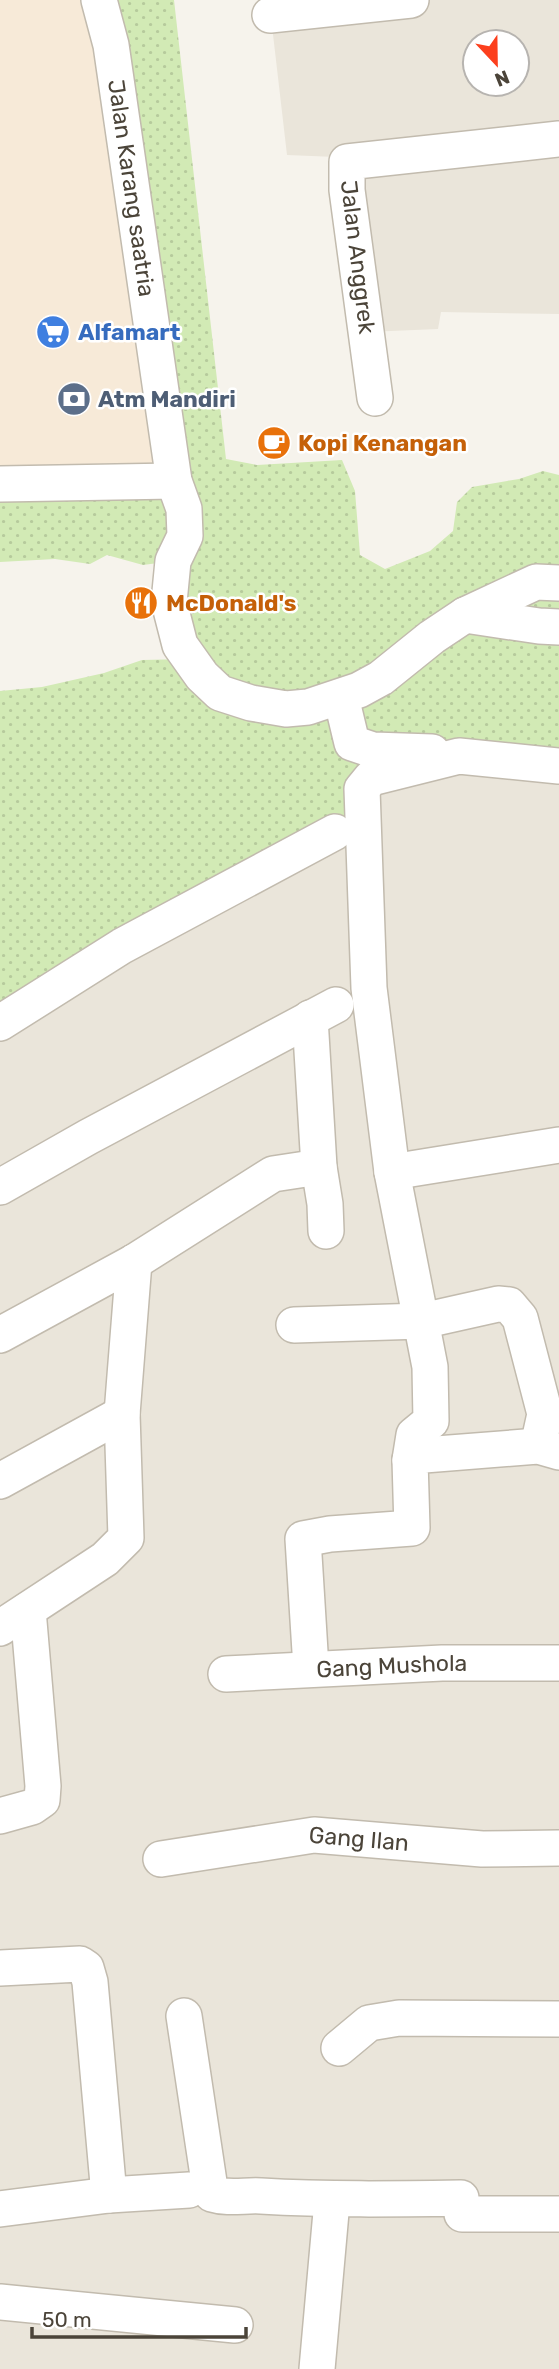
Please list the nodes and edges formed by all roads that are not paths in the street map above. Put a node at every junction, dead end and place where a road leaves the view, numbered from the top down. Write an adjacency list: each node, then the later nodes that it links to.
1 (99, 0): 6 (street, Jalan Karang saatria)
2 (411, 0): 3 (street)
3 (270, 15)
4 (559, 139): 5 (street, Jalan Anggrek)
5 (375, 398)
6 (174, 481): 7 (street); 11 (street, Jalan Karang saatria)
7 (0, 484)
8 (547, 582): 9 (street, Jalan Karang saatria); 10 (street)
9 (465, 615): 10 (street); 11 (street, Jalan Karang saatria)
10 (549, 626)
11 (341, 697): 12 (street)
12 (459, 756): 13 (street); 18 (street)
13 (559, 766)
14 (335, 832): 15 (street)
15 (0, 1023)
16 (559, 1145): 18 (street)
17 (319, 1167): 19 (street); 19 (street); 20 (street)
18 (392, 1172): 22 (street)
19 (273, 1174): 21 (street)
20 (0, 1187)
21 (134, 1262): 24 (street); 25 (street)
22 (422, 1321): 23 (street); 26 (street); 27 (street)
23 (293, 1325)
24 (0, 1335)
25 (122, 1414): 28 (street); 29 (street)
26 (548, 1449): 27 (street)
27 (410, 1460): 31 (street)
28 (0, 1481)
29 (14, 1619): 33 (street)
30 (559, 1663): 31 (street, Gang Mushola)
31 (311, 1668): 32 (street, Gang Mushola)
32 (226, 1674)
33 (0, 1816)
34 (559, 1848): 35 (street, Gang Ilan)
35 (161, 1859)
36 (0, 1968): 41 (street)
37 (184, 2016): 42 (street)
38 (559, 2019): 39 (street)
39 (339, 2048)
40 (189, 2190): 41 (street)
41 (109, 2195): 43 (street)
42 (332, 2200): 44 (street); 47 (street)
43 (0, 2209)
44 (559, 2214)
45 (0, 2302): 46 (street)
46 (235, 2325)
47 (317, 2369)

